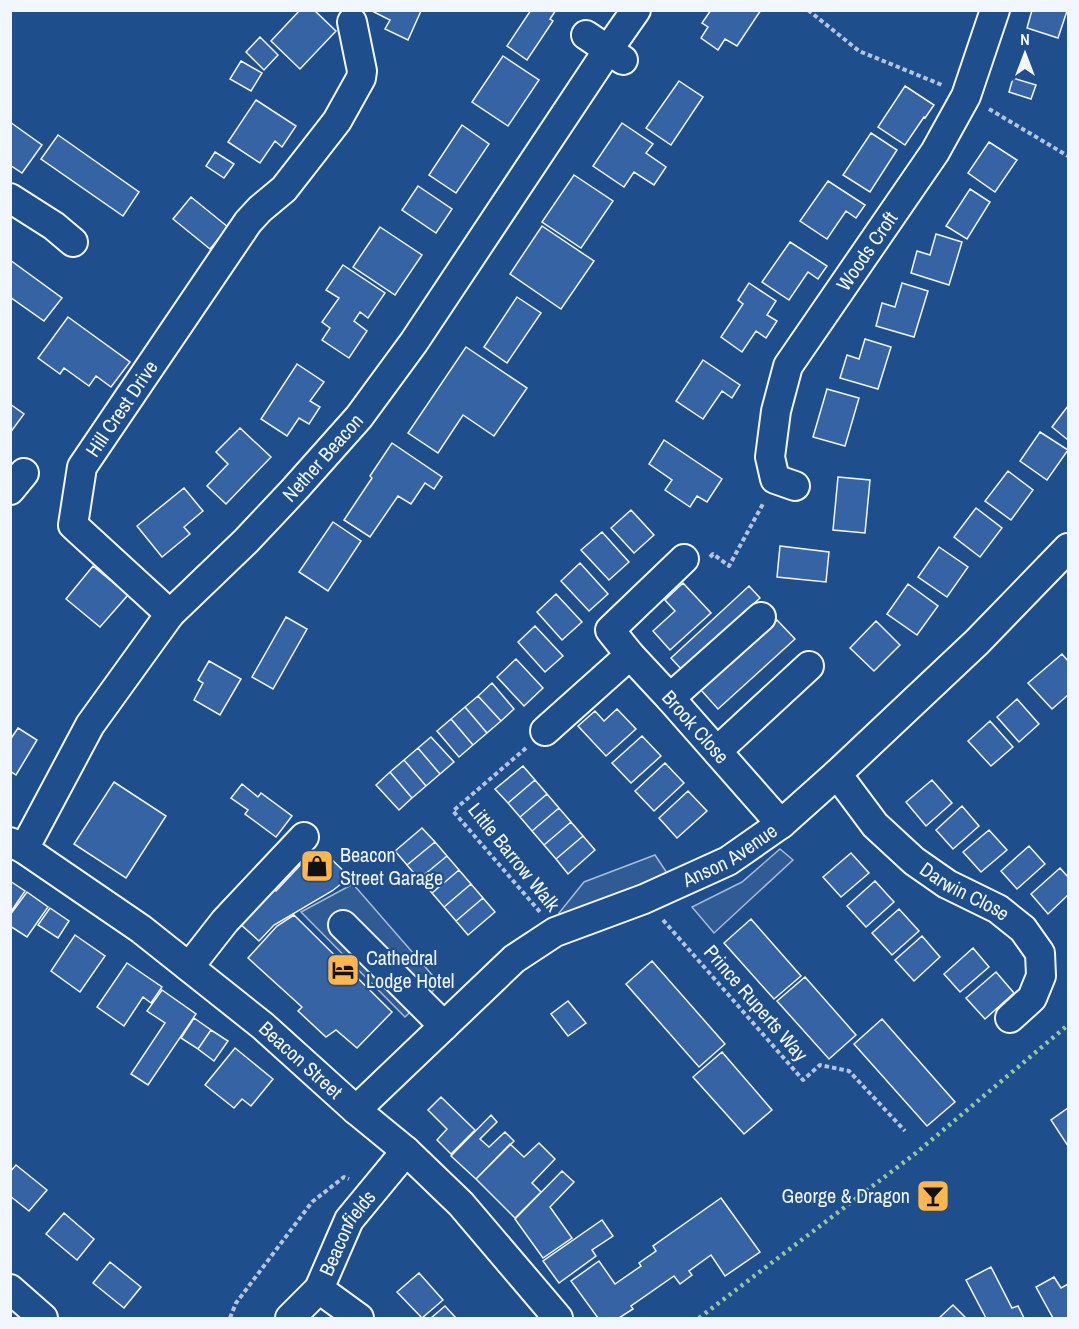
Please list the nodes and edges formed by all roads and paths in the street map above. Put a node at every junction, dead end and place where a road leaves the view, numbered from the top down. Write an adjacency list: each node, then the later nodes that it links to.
1 (636, 10): 12 (street, Nether Beacon)
2 (808, 10): 5 (path)
3 (995, 10): 5 (street, Woods Croft)
4 (352, 22): 12 (street, Hill Crest Drive)
5 (966, 96): 6 (path); 9 (street, Woods Croft)
6 (1068, 156)
7 (10, 198): 8 (street)
8 (73, 242)
9 (795, 486)
10 (1068, 548): 19 (street, Anson Avenue)
11 (684, 559): 14 (street, Brook Close)
12 (170, 614): 22 (street, Nether Beacon)
13 (761, 617): 16 (street)
14 (630, 655): 16 (street, Brook Close); 17 (street)
15 (809, 666): 18 (street)
16 (670, 698): 18 (street, Brook Close)
17 (545, 731): 25 (path, Little Barrow Walk)
18 (717, 751): 20 (street, Brook Close)
19 (837, 774): 20 (street, Anson Avenue); 27 (street, Darwin Close)
20 (781, 824): 23 (street, Anson Avenue)
21 (304, 837): 26 (street)
22 (17, 846): 26 (street, Beacon Street)
23 (644, 899): 25 (street, Anson Avenue); 30 (path, Prince Ruperts Way)
24 (343, 925): 28 (street)
25 (555, 932): 28 (street, Anson Avenue)
26 (189, 967): 29 (street, Beacon Street)
27 (1010, 1018)
28 (444, 1026): 29 (street, Anson Avenue)
29 (356, 1110): 31 (street, Beacon Street)
30 (905, 1131)
31 (406, 1151): 32 (street, Beaconfields); 39 (street, Beacon Street)
32 (377, 1188): 34 (street, Beaconfields); 36 (path)
33 (10, 1289): 35 (street)
34 (319, 1289): 37 (street, Beaconfields); 38 (street)
35 (43, 1318)
36 (230, 1318)
37 (290, 1318)
38 (359, 1318)
39 (558, 1318)

